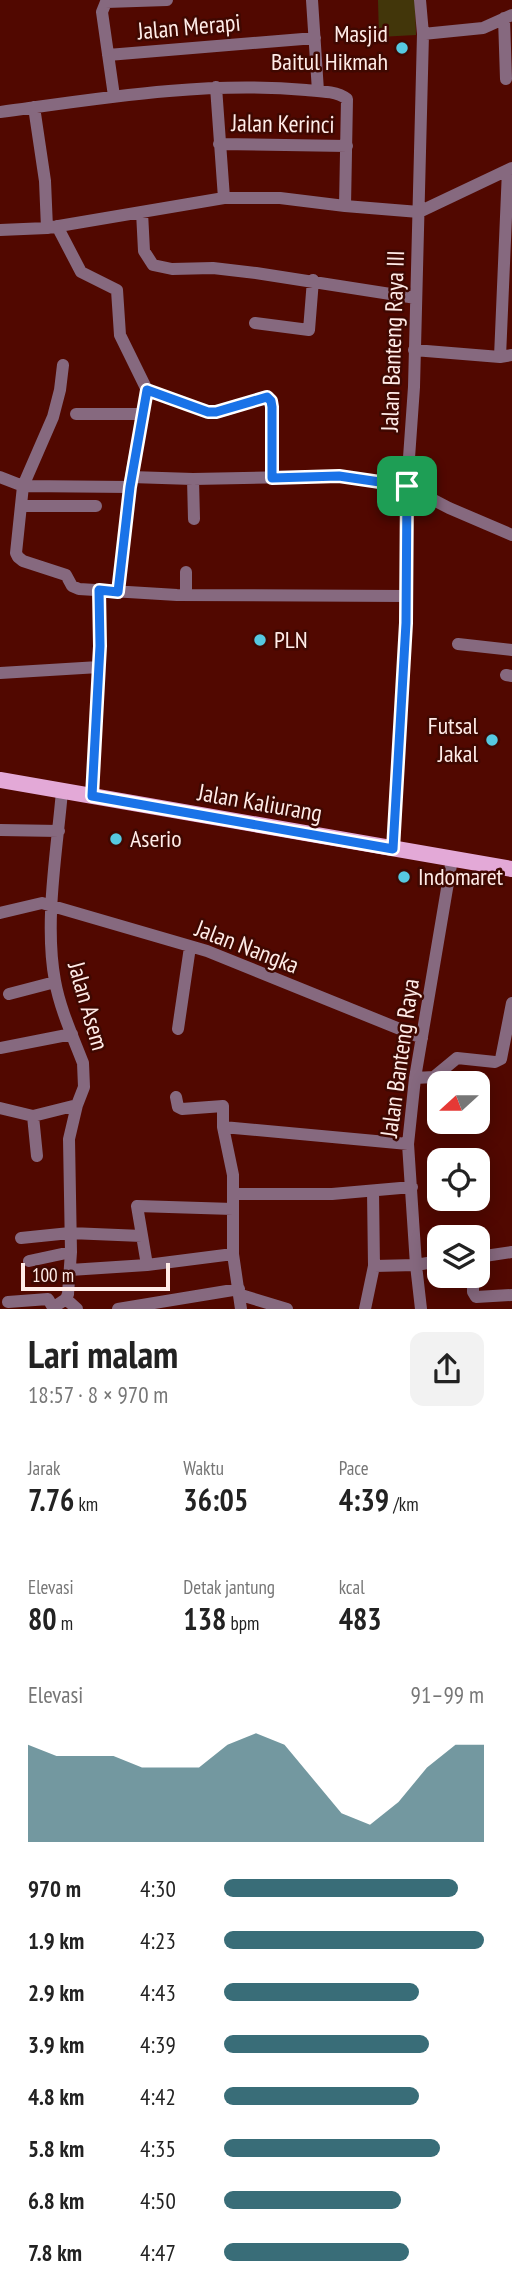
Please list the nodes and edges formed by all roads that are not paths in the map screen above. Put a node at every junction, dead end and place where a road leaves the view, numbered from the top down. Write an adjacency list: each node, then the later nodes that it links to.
1 (167, 0): 7 (street)
2 (312, 0): 6 (street)
3 (420, 0): 5 (street, Jalan Banteng Raya III)
4 (508, 17): 5 (street); 8 (street)
5 (423, 34): 20 (street, Jalan Banteng Raya III)
6 (315, 38): 7 (street, Jalan Merapi); 10 (street)
7 (108, 55): 11 (street)
8 (506, 79)
9 (216, 87): 10 (street); 11 (street); 14 (street)
10 (318, 91): 15 (street)
11 (114, 96): 12 (street)
12 (34, 107): 13 (street); 21 (street)
13 (0, 111)
14 (219, 144): 15 (street, Jalan Kerinci); 17 (street)
15 (347, 146): 18 (street)
16 (510, 169): 20 (street); 27 (street)
17 (224, 198): 18 (street); 19 (street)
18 (345, 206): 20 (street)
19 (142, 212): 21 (street); 23 (street)
20 (419, 212): 24 (street, Jalan Banteng Raya III)
21 (52, 227): 22 (street); 29 (street)
22 (0, 230)
23 (313, 281): 24 (street); 25 (street)
24 (416, 298): 26 (street, Jalan Banteng Raya III)
25 (255, 323)
26 (414, 354): 27 (street); 37 (street, Jalan Banteng Raya III)
27 (506, 356)
28 (63, 365): 36 (street)
29 (147, 390): 31 (street); 33 (street)
30 (76, 414): 31 (street)
31 (143, 414): 35 (street)
32 (0, 477): 36 (street)
33 (272, 478): 34 (street); 37 (street)
34 (193, 479): 35 (street); 40 (street)
35 (131, 482): 36 (street); 44 (street)
36 (23, 486): 38 (street)
37 (407, 486): 41 (street); 46 (street, Jalan Banteng Raya III)
38 (22, 506): 39 (street); 43 (street)
39 (96, 506)
40 (194, 519)
41 (512, 535)
42 (186, 572): 45 (street)
43 (99, 590): 44 (street); 49 (street)
44 (118, 592): 45 (street)
45 (186, 595): 46 (street)
46 (406, 596): 56 (street, Jalan Banteng Raya III)
47 (458, 644): 48 (street)
48 (512, 650)
49 (99, 667): 50 (street); 53 (street)
50 (0, 673)
51 (0, 780): 52 (main road, Jalan Kaliurang)
52 (62, 791): 53 (main road, Jalan Kaliurang); 55 (street, Jalan Asem)
53 (92, 796): 56 (main road, Jalan Kaliurang)
54 (0, 830): 55 (street)
55 (59, 831): 59 (street, Jalan Asem)
56 (393, 849): 57 (main road, Jalan Kaliurang)
57 (452, 859): 58 (main road, Jalan Kaliurang); 67 (street, Jalan Banteng Raya)
58 (512, 869)
59 (53, 906): 60 (street); 61 (street, Jalan Nangka); 62 (street, Jalan Asem)
60 (0, 913)
61 (190, 947): 65 (street); 67 (street, Jalan Nangka)
62 (55, 982): 63 (street); 66 (street, Jalan Asem)
63 (9, 994)
64 (512, 1003): 69 (street)
65 (178, 1029)
66 (72, 1034): 68 (street); 70 (street, Jalan Asem)
67 (422, 1038): 69 (street, Jalan Banteng Raya)
68 (0, 1048)
69 (415, 1078): 75 (street, Jalan Banteng Raya)
70 (80, 1097): 73 (street); 81 (street, Jalan Asem)
71 (176, 1097): 74 (street)
72 (0, 1108): 73 (street)
73 (33, 1116): 76 (street)
74 (223, 1127): 75 (street); 79 (street)
75 (408, 1144): 77 (street, Jalan Banteng Raya)
76 (37, 1156)
77 (412, 1187): 78 (street); 91 (street, Jalan Banteng Raya)
78 (373, 1191): 79 (street); 92 (street)
79 (233, 1194): 80 (street)
80 (233, 1209): 82 (street); 86 (street)
81 (70, 1233): 82 (street); 83 (street); 84 (street, Jalan Asem)
82 (142, 1236): 90 (street)
83 (21, 1238)
84 (71, 1252): 88 (street); 93 (street, Jalan Asem)
85 (512, 1252): 87 (street)
86 (233, 1254): 90 (street); 96 (street)
87 (490, 1255)
88 (29, 1261)
89 (427, 1264): 91 (street)
90 (147, 1265): 93 (street)
91 (416, 1265): 92 (street); 105 (street, Jalan Banteng Raya)
92 (374, 1266): 104 (street)
93 (70, 1270): 97 (street, Jalan Asem)
94 (473, 1288): 95 (street)
95 (512, 1295)
96 (240, 1298): 99 (street); 103 (street)
97 (66, 1299): 100 (street); 101 (street)
98 (8, 1302): 100 (street)
99 (151, 1306): 102 (street)
100 (54, 1308)
101 (77, 1309)
102 (118, 1309)
103 (287, 1309)
104 (365, 1309)
105 (421, 1309)

